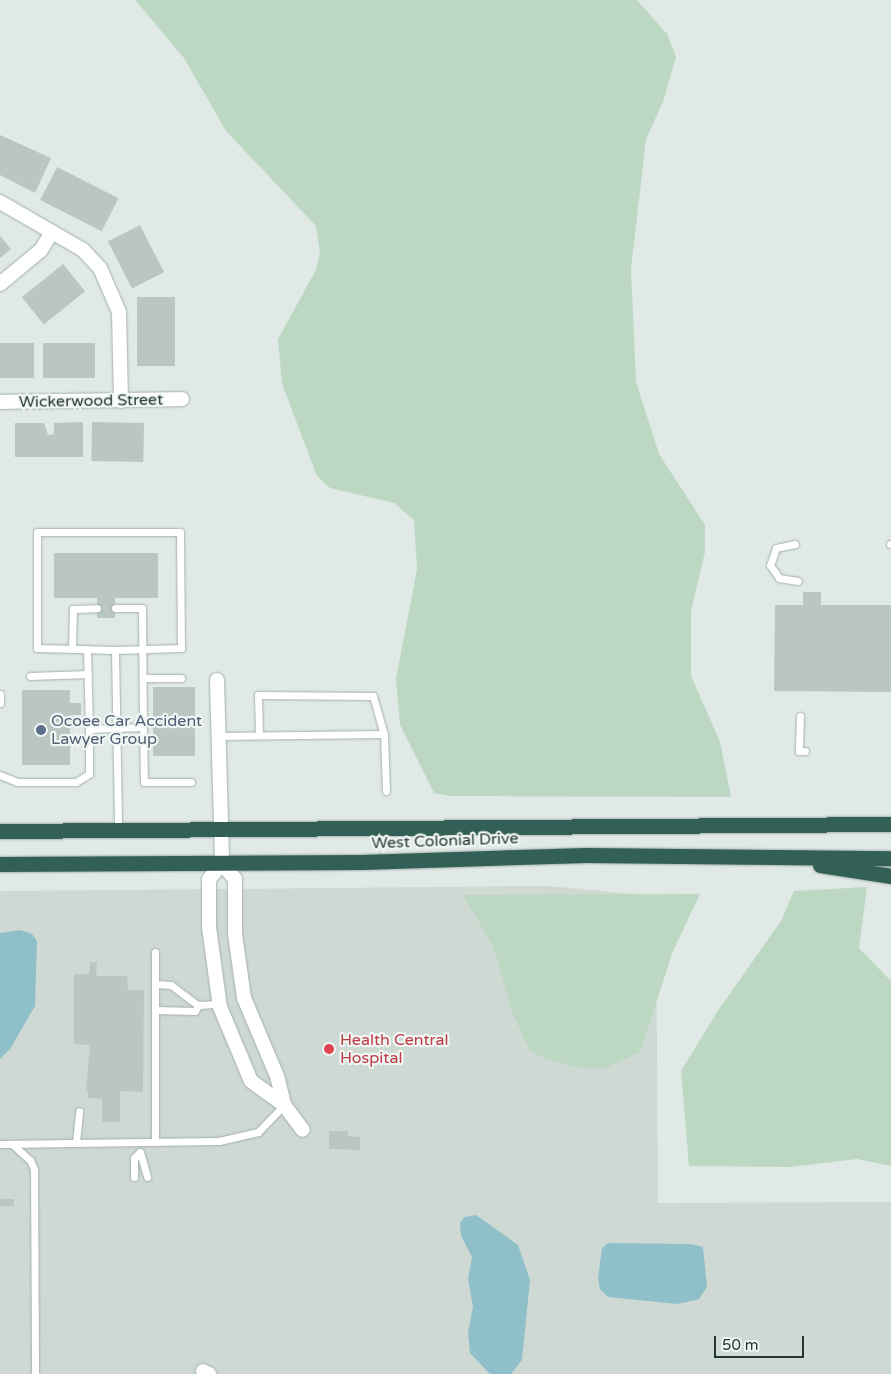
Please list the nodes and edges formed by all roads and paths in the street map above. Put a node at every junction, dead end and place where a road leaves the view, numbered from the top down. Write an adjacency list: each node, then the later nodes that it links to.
1 (0, 202): 2 (street)
2 (52, 232): 3 (street); 5 (street)
3 (0, 284)
4 (182, 399): 5 (street, Wickerwood Street)
5 (121, 401): 6 (street, Wickerwood Street)
6 (0, 402)
7 (795, 544): 8 (lane)
8 (798, 580)
9 (97, 608): 11 (lane)
10 (115, 608): 13 (lane)
11 (72, 649): 12 (lane); 13 (lane)
12 (87, 649): 14 (lane); 15 (lane)
13 (142, 649): 14 (lane); 17 (lane)
14 (115, 650): 25 (lane)
15 (88, 674): 16 (lane); 24 (lane)
16 (30, 676)
17 (143, 678): 18 (lane); 23 (lane)
18 (181, 678)
19 (216, 680): 28 (street)
20 (0, 694): 21 (lane)
21 (0, 703)
22 (800, 716): 29 (lane)
23 (143, 727): 25 (lane); 31 (lane)
24 (89, 729): 25 (lane); 30 (lane)
25 (118, 729): 34 (lane)
26 (384, 734): 27 (lane); 27 (lane); 32 (lane)
27 (259, 735): 28 (lane)
28 (218, 736): 35 (street)
29 (805, 751)
30 (0, 775)
31 (191, 782)
32 (386, 791)
33 (891, 824): 35 (highway, West Colonial Drive)
34 (118, 829): 35 (highway, West Colonial Drive); 36 (highway, West Colonial Drive)
35 (222, 830): 40 (street)
36 (0, 831)
37 (772, 858): 38 (highway, West Colonial Drive); 40 (highway, West Colonial Drive); 41 (highway)
38 (891, 858)
39 (0, 864): 40 (highway, West Colonial Drive)
40 (222, 864): 44 (street); 47 (street)
41 (891, 876)
42 (155, 952): 43 (lane)
43 (155, 984): 45 (lane); 46 (lane)
44 (220, 1004): 45 (lane); 47 (street)
45 (198, 1005): 46 (lane)
46 (155, 1010): 51 (lane)
47 (284, 1105): 49 (street); 51 (lane)
48 (79, 1111): 52 (lane)
49 (303, 1130)
50 (142, 1141): 51 (lane); 52 (lane); 55 (lane)
51 (155, 1141)
52 (76, 1142): 54 (lane)
53 (0, 1144): 54 (lane)
54 (12, 1144): 58 (lane)
55 (140, 1152): 56 (lane); 57 (lane)
56 (134, 1178)
57 (148, 1178)
58 (35, 1374)

